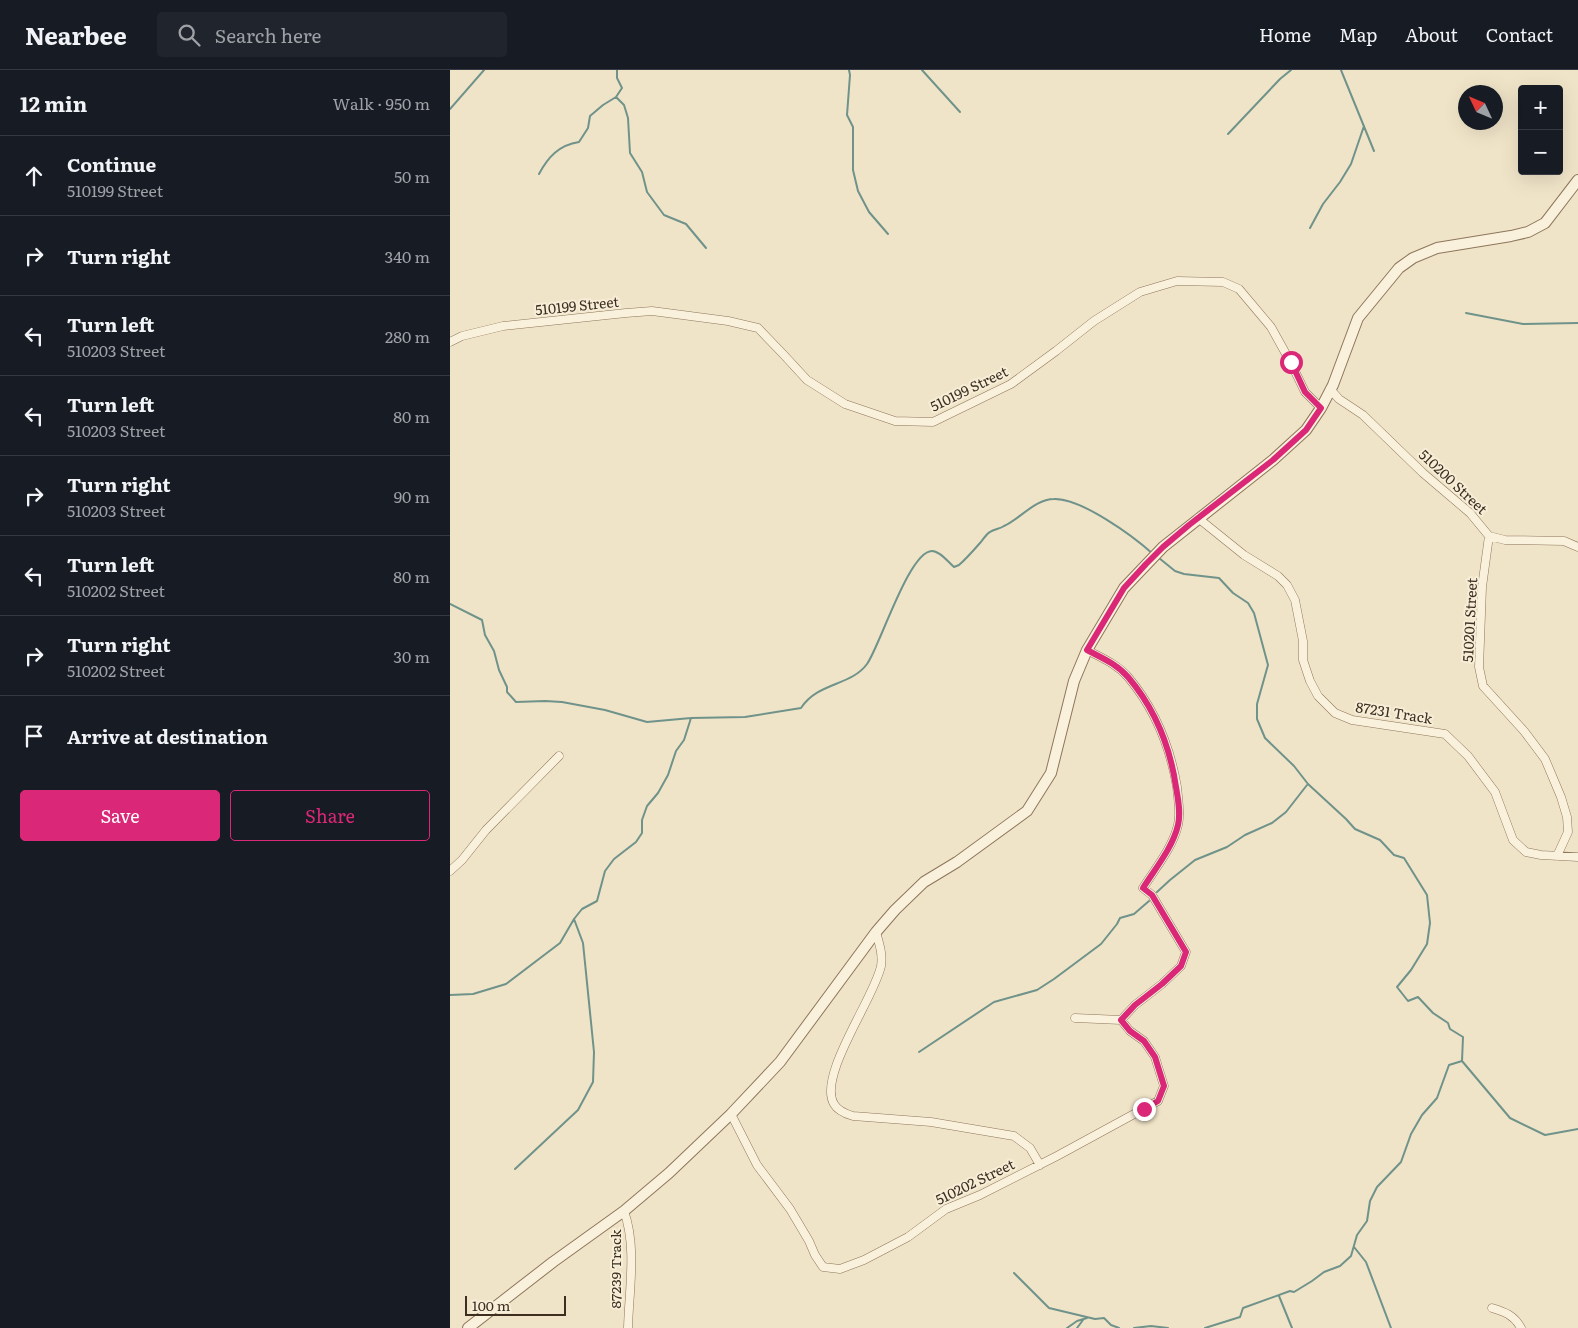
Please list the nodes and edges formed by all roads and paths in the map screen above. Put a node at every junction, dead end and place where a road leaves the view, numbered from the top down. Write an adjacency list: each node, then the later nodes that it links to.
1 (1578, 180): 3 (street)
2 (450, 342): 4 (street, 510199 Street)
3 (1330, 389): 4 (street); 6 (street, 510200 Street)
4 (1321, 408): 5 (street)
5 (1198, 518): 8 (street); 10 (street, 87231 Track)
6 (1489, 536): 7 (street, 510200 Street); 10 (street, 510201 Street)
7 (1578, 547)
8 (1087, 650): 13 (street); 15 (street)
9 (559, 756): 12 (street)
10 (1557, 856): 11 (street, 87231 Track)
11 (1578, 857)
12 (450, 871)
13 (876, 932): 16 (street); 17 (street)
14 (1075, 1018): 15 (street)
15 (1121, 1020): 17 (street, 510202 Street)
16 (730, 1114): 17 (street, 510202 Street); 18 (street)
17 (1040, 1164)
18 (624, 1210): 20 (street); 21 (street, 87239 Track)
19 (1492, 1308): 22 (street)
20 (468, 1328)
21 (628, 1328)
22 (1521, 1328)

